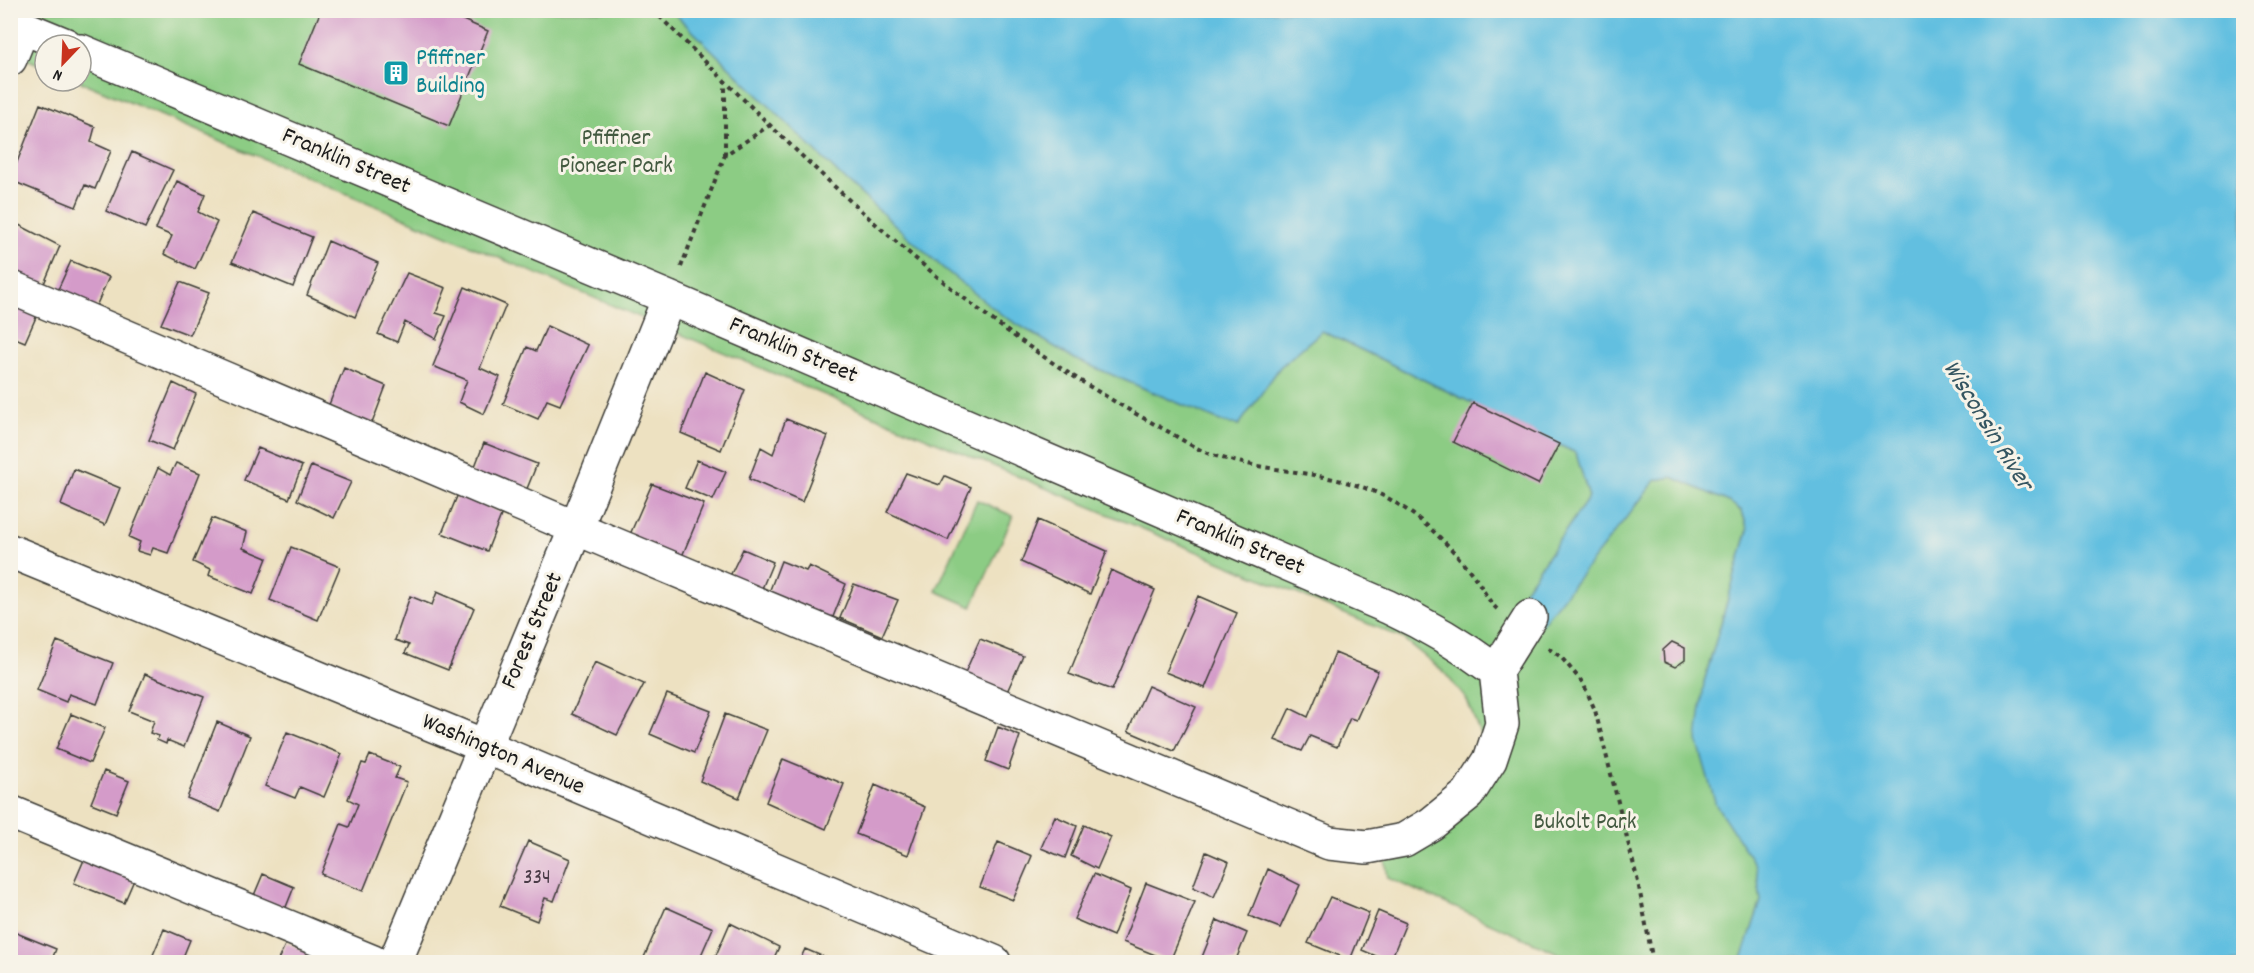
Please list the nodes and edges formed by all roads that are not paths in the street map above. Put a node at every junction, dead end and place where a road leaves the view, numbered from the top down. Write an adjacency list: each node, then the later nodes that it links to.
1 (17, 24): 2 (street); 4 (street)
2 (38, 33)
3 (93, 56): 6 (street, Franklin Street)
4 (10, 60)
5 (10, 287): 7 (street)
6 (669, 298): 7 (street, Forest Street); 10 (street, Franklin Street)
7 (576, 528): 10 (street); 11 (street, Forest Street)
8 (10, 551): 11 (street, Washington Avenue)
9 (1530, 617): 10 (street)
10 (1496, 671)
11 (484, 746): 14 (street, Forest Street); 15 (street, Washington Avenue)
12 (10, 812): 13 (street)
13 (374, 963)
14 (395, 963)
15 (994, 963)

